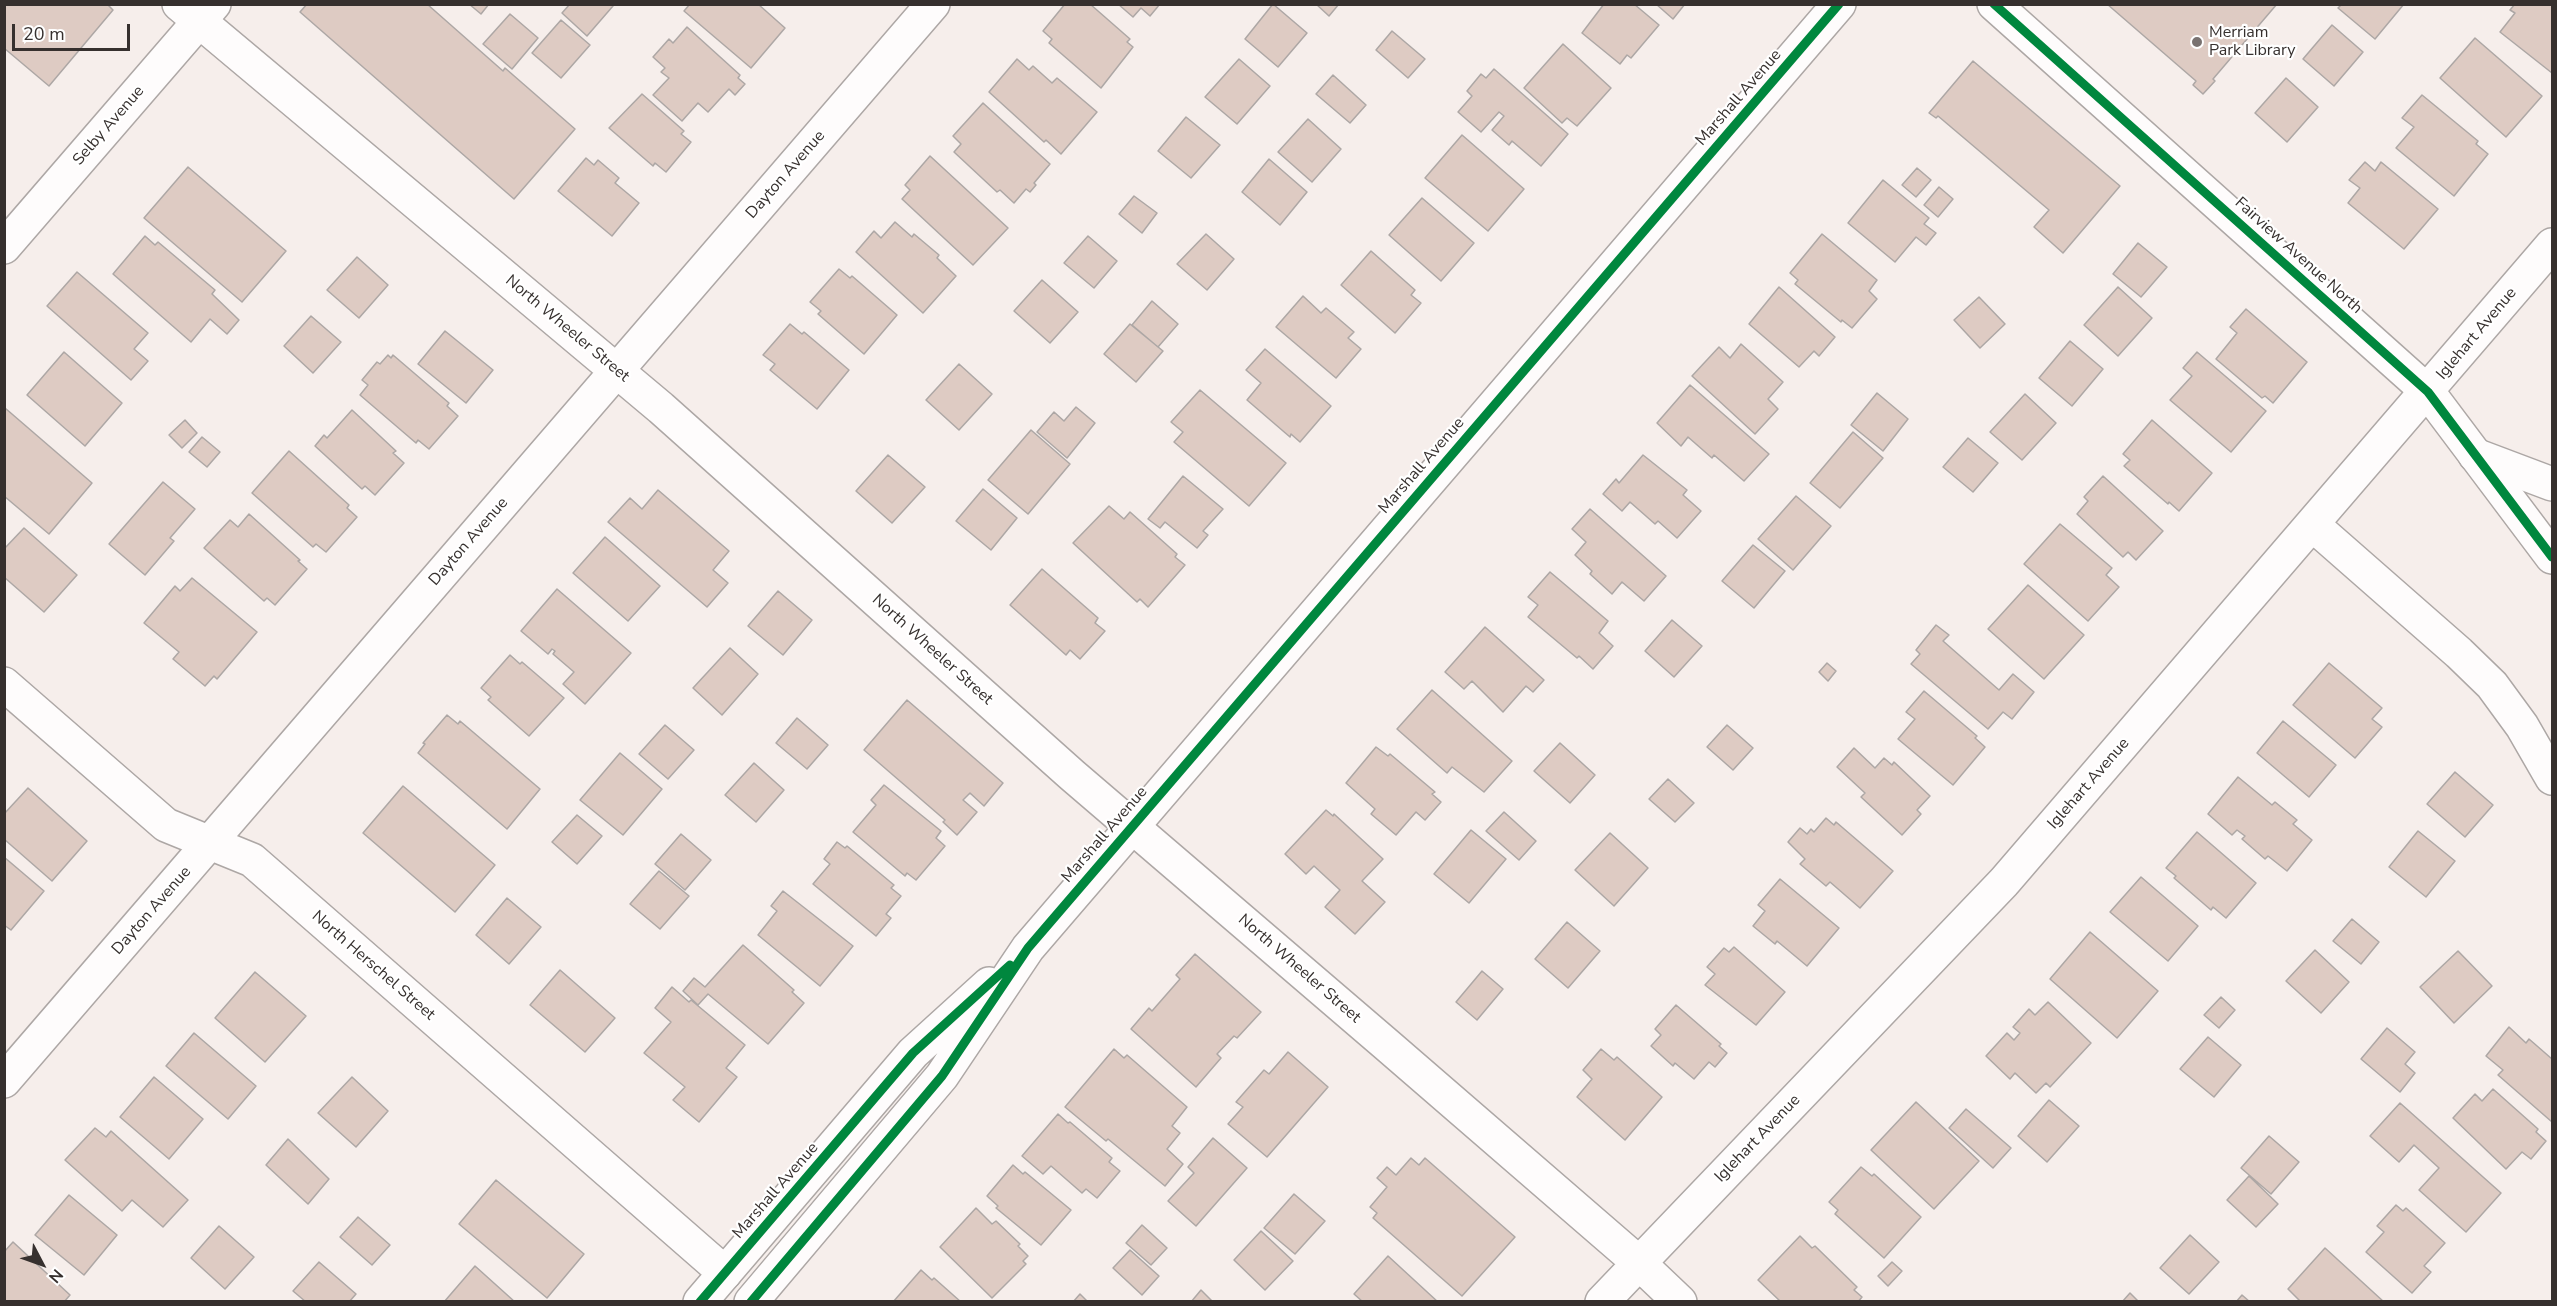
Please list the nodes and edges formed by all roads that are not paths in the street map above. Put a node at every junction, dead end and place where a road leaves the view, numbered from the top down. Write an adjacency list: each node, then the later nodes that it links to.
1 (933, 4): 7 (street, Dayton Avenue)
2 (1839, 4): 15 (street, Marshall Avenue)
3 (1994, 4): 8 (street, Fairview Avenue North)
4 (197, 10): 6 (street, Selby Avenue); 7 (street, North Wheeler Street)
5 (2553, 245): 8 (street, Iglehart Avenue)
6 (4, 247)
7 (616, 370): 15 (street, North Wheeler Street); 16 (street, Dayton Avenue)
8 (2428, 392): 9 (street, Fairview Avenue North); 11 (street, Iglehart Avenue)
9 (2475, 455): 10 (street); 12 (street, Fairview Avenue North)
10 (2553, 484)
11 (2313, 525): 14 (street); 19 (street, Iglehart Avenue)
12 (2553, 557)
13 (4, 684): 16 (street, North Herschel Street)
14 (2553, 778)
15 (1132, 825): 17 (street, Marshall Avenue); 19 (street, North Wheeler Street)
16 (210, 843): 18 (street, Dayton Avenue); 20 (street, North Herschel Street)
17 (1028, 948): 20 (street, Marshall Avenue); 21 (street, Marshall Avenue)
18 (4, 1081)
19 (1639, 1263): 23 (street, Iglehart Avenue); 24 (street, North Wheeler Street)
20 (724, 1273): 22 (street, Marshall Avenue)
21 (754, 1301)
22 (700, 1302)
23 (1602, 1302)
24 (1680, 1302)

